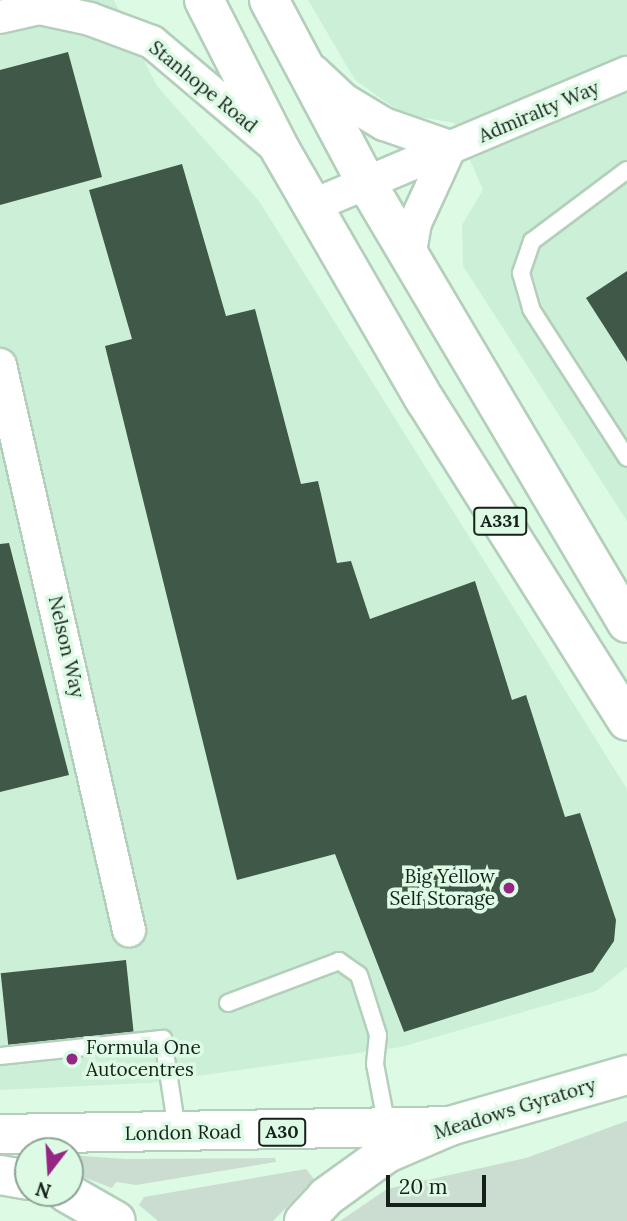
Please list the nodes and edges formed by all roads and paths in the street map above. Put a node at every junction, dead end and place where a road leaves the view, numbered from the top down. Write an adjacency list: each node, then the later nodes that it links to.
1 (76, 0): 4 (street, Stanhope Road)
2 (204, 0): 9 (main road, A331)
3 (269, 0): 6 (main road, A331)
4 (45, 4): 5 (street, Stanhope Road); 9 (street, Stanhope Road)
5 (0, 17)
6 (302, 62): 8 (street); 11 (main road, A331)
7 (627, 73): 8 (street, Admiralty Way)
8 (450, 148): 11 (street, Admiralty Way); 13 (street)
9 (281, 151): 12 (main road, A331)
10 (627, 170): 15 (lane)
11 (367, 184): 12 (street, Admiralty Way); 13 (main road, A331)
12 (314, 205): 17 (main road, A331)
13 (409, 257): 16 (main road, A331)
14 (0, 365): 18 (street, Nelson Way)
15 (627, 458)
16 (627, 623)
17 (627, 721)
18 (130, 930)
19 (228, 1003): 23 (lane)
20 (0, 1056): 25 (lane)
21 (621, 1073): 22 (main road, Meadows Gyratory)
22 (450, 1126): 23 (main road, London Road / A30); 28 (main road, Meadows Gyratory)
23 (387, 1127): 25 (main road, London Road / A30)
24 (0, 1134): 25 (main road, London Road / A30)
25 (177, 1134)
26 (84, 1203): 27 (main road)
27 (116, 1221)
28 (304, 1221)

